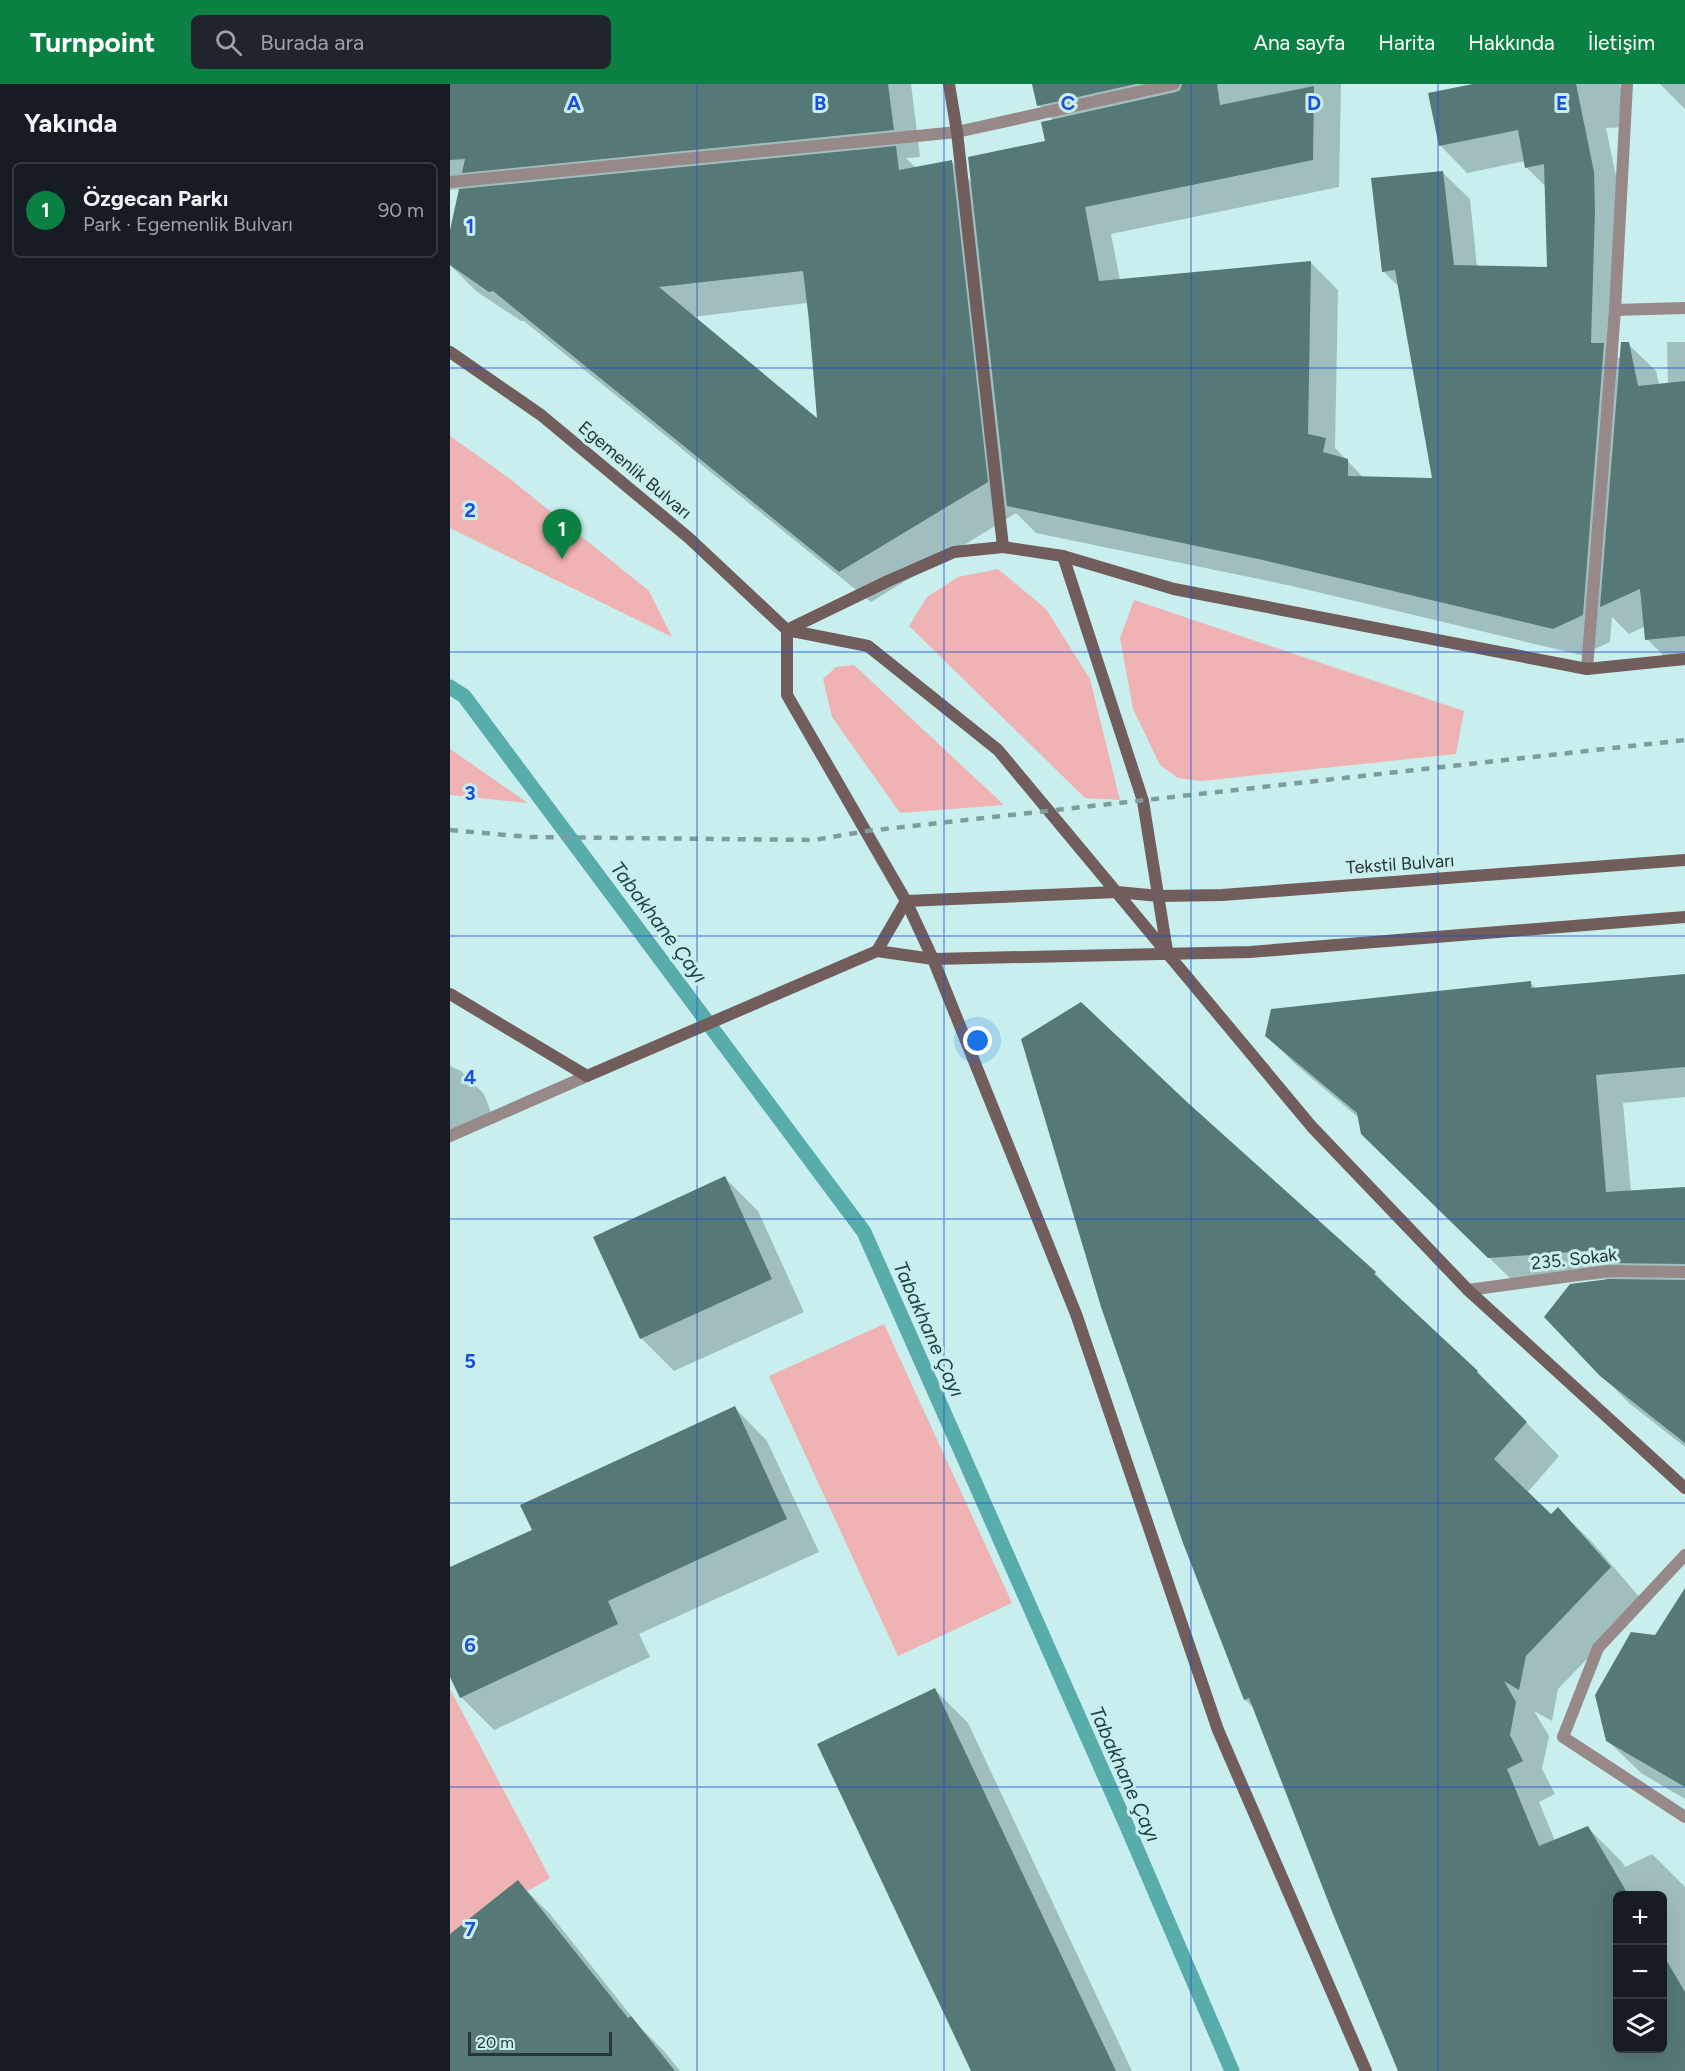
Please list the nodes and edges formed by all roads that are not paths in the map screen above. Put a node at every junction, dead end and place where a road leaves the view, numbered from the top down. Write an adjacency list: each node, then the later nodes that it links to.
1 (949, 84): 4 (main road)
2 (1174, 84): 4 (street)
3 (1627, 84): 7 (street)
4 (957, 132): 5 (street); 9 (main road)
5 (450, 182)
6 (1685, 308): 7 (street)
7 (1616, 309): 13 (street)
8 (450, 352): 11 (main road, Egemenlik Bulvarı)
9 (1003, 547): 10 (main road); 11 (main road)
10 (1063, 556): 13 (main road); 16 (main road)
11 (786, 630): 15 (main road); 17 (main road)
12 (1685, 659): 13 (main road)
13 (1587, 669)
14 (1685, 860): 16 (main road, Tekstil Bulvarı)
15 (1117, 892): 16 (main road, Tekstil Bulvarı); 17 (main road, Tekstil Bulvarı); 20 (main road)
16 (1159, 896): 20 (main road)
17 (906, 901): 19 (main road); 21 (main road)
18 (1685, 917): 20 (main road)
19 (877, 951): 21 (main road); 23 (main road)
20 (1167, 952): 21 (main road); 26 (main road)
21 (933, 959): 30 (main road)
22 (450, 994): 23 (main road)
23 (587, 1076): 24 (street)
24 (450, 1136)
25 (1685, 1272): 26 (street, 235. Sokak)
26 (1468, 1290): 27 (main road)
27 (1685, 1488)
28 (1685, 1555): 29 (street)
29 (1685, 1817)
30 (1366, 2071)

